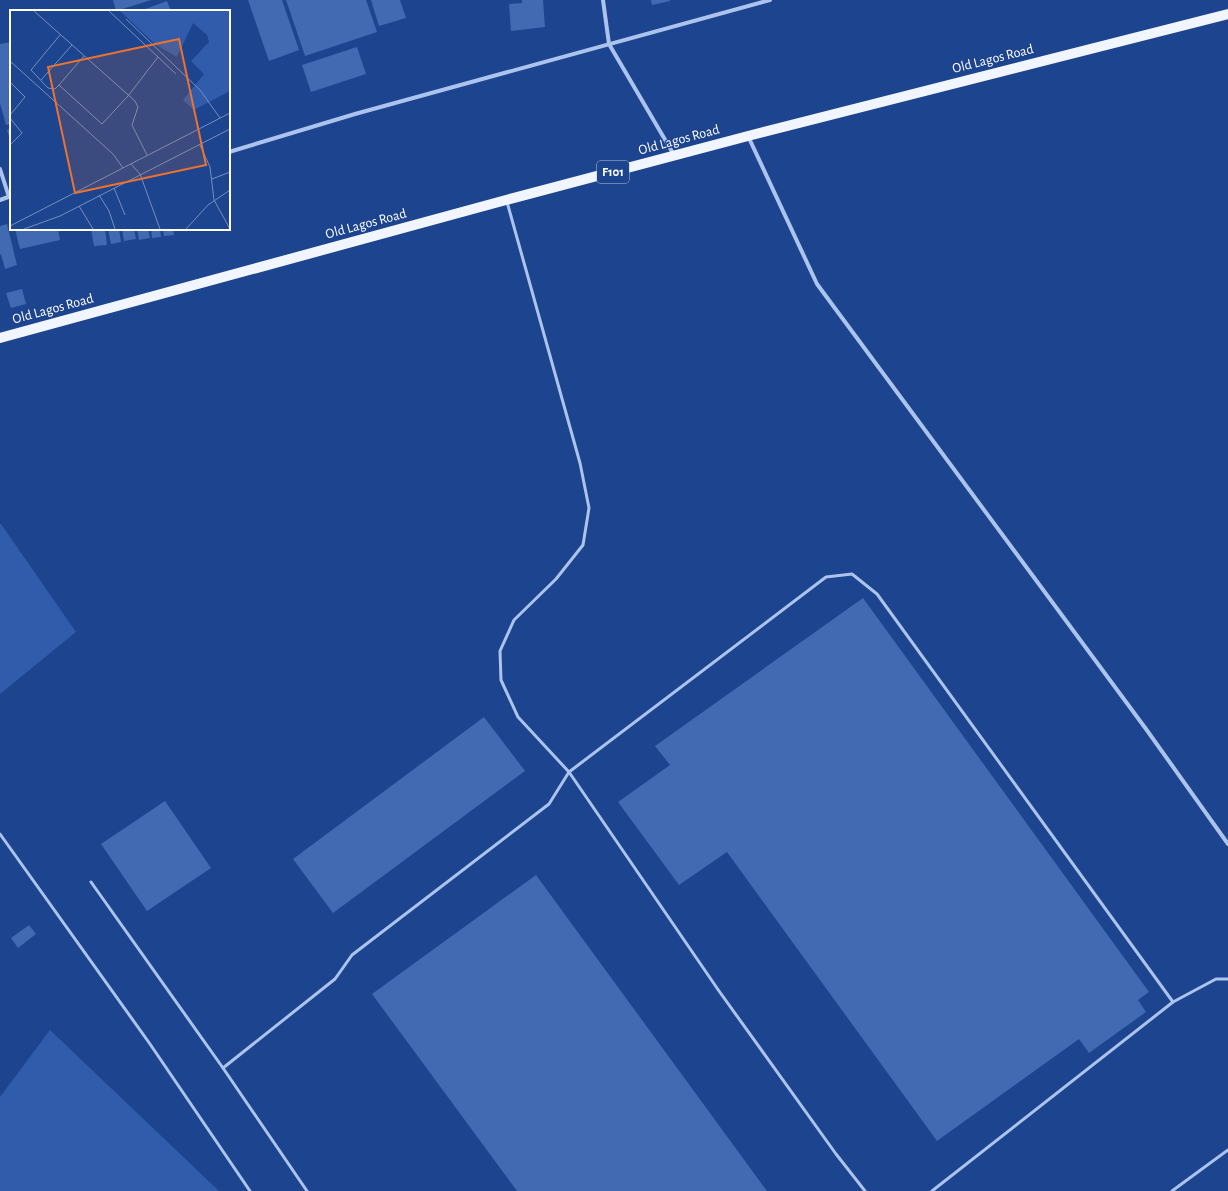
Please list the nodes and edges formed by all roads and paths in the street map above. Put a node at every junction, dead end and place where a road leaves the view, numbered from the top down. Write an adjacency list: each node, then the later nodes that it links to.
1 (603, 0): 4 (street)
2 (770, 0): 4 (street)
3 (1228, 14): 5 (main road, Old Lagos Road / F101)
4 (609, 44): 6 (street); 7 (street)
5 (748, 136): 7 (main road, Old Lagos Road / F101); 15 (street)
6 (230, 152)
7 (674, 156): 11 (main road, Old Lagos Road / F101)
8 (0, 169): 9 (street)
9 (10, 197): 10 (street)
10 (0, 200)
11 (506, 200): 12 (main road, Old Lagos Road / F101); 13 (lane)
12 (0, 338)
13 (569, 772): 18 (lane); 19 (lane); 23 (lane)
14 (0, 834): 21 (lane)
15 (1228, 844)
16 (91, 882): 19 (lane)
17 (1228, 979): 18 (lane)
18 (1172, 1002): 24 (lane)
19 (223, 1068): 22 (lane)
20 (1228, 1150): 25 (lane)
21 (250, 1191)
22 (307, 1191)
23 (865, 1191)
24 (932, 1191)
25 (1172, 1191)

